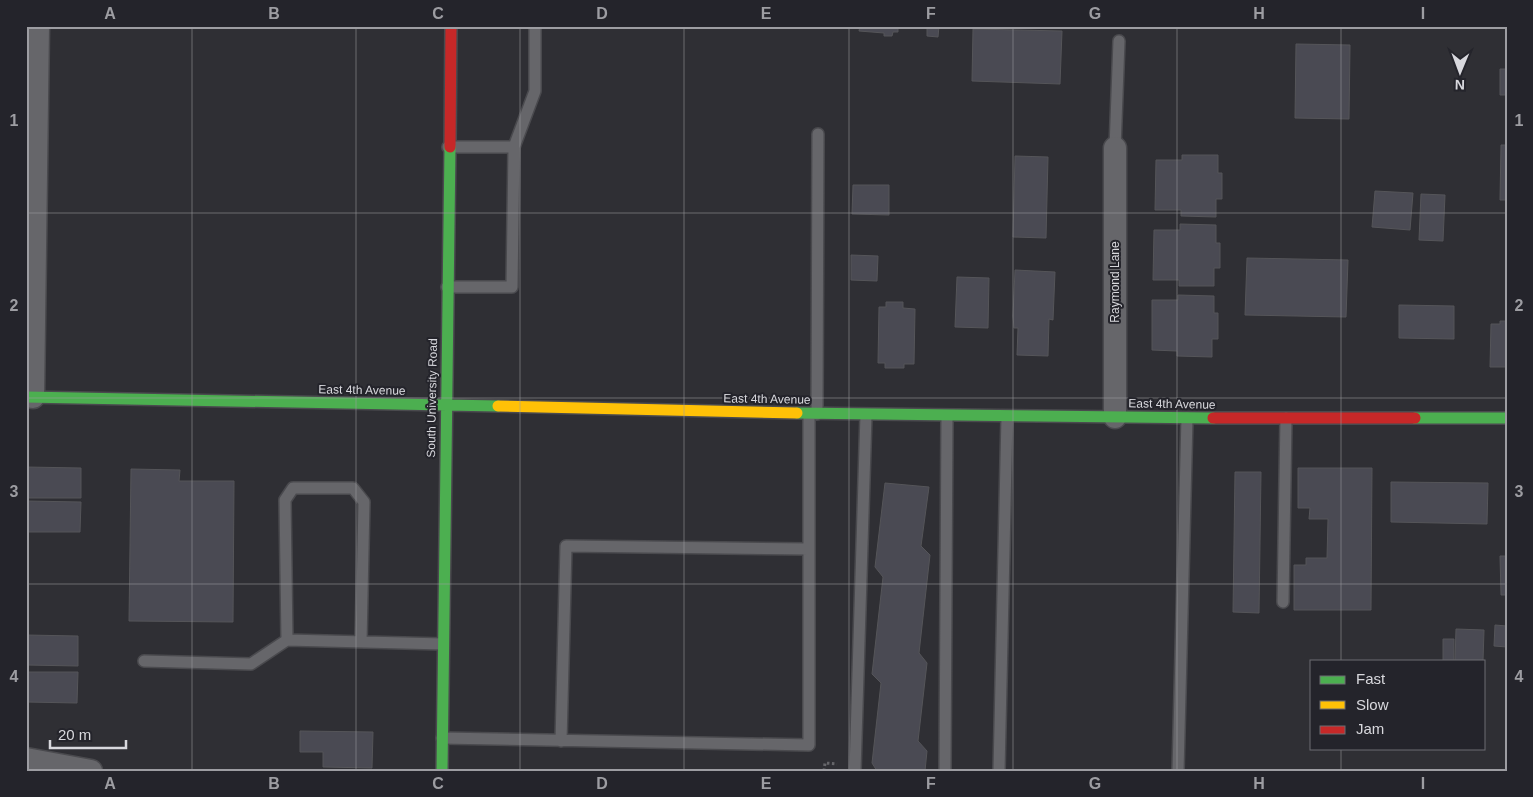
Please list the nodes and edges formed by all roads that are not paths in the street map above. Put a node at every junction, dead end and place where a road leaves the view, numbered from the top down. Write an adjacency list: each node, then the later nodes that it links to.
1 (38, 26): 10 (street)
2 (451, 26): 6 (street, South University Road)
3 (535, 26): 7 (lane)
4 (1119, 41): 8 (lane)
5 (818, 134): 12 (lane)
6 (448, 147): 7 (lane); 9 (street, South University Road)
7 (514, 148): 9 (lane)
8 (1115, 148): 16 (street, Raymond Lane)
9 (447, 287): 11 (street, South University Road)
10 (30, 397): 11 (street, East 4th Avenue)
11 (445, 406): 12 (street, East 4th Avenue); 24 (street, South University Road)
12 (813, 414): 14 (street, East 4th Avenue); 20 (lane)
13 (947, 414): 14 (street, East 4th Avenue); 15 (street, East 4th Avenue); 32 (lane)
14 (866, 415): 31 (lane)
15 (1007, 415): 16 (street, East 4th Avenue); 33 (lane)
16 (1115, 417): 17 (street, East 4th Avenue)
17 (1187, 418): 18 (street, East 4th Avenue); 34 (lane)
18 (1286, 418): 19 (street, East 4th Avenue); 21 (lane)
19 (1507, 418)
20 (809, 549): 27 (lane); 27 (lane)
21 (1282, 602)
22 (286, 640): 23 (lane); 23 (lane); 25 (lane)
23 (361, 642): 24 (lane)
24 (443, 644): 26 (street, South University Road)
25 (144, 661)
26 (442, 738): 27 (lane); 30 (street, South University Road)
27 (561, 741)
28 (26, 759): 29 (street)
29 (91, 771)
30 (442, 771)
31 (855, 771)
32 (944, 771)
33 (999, 771)
34 (1178, 771)

